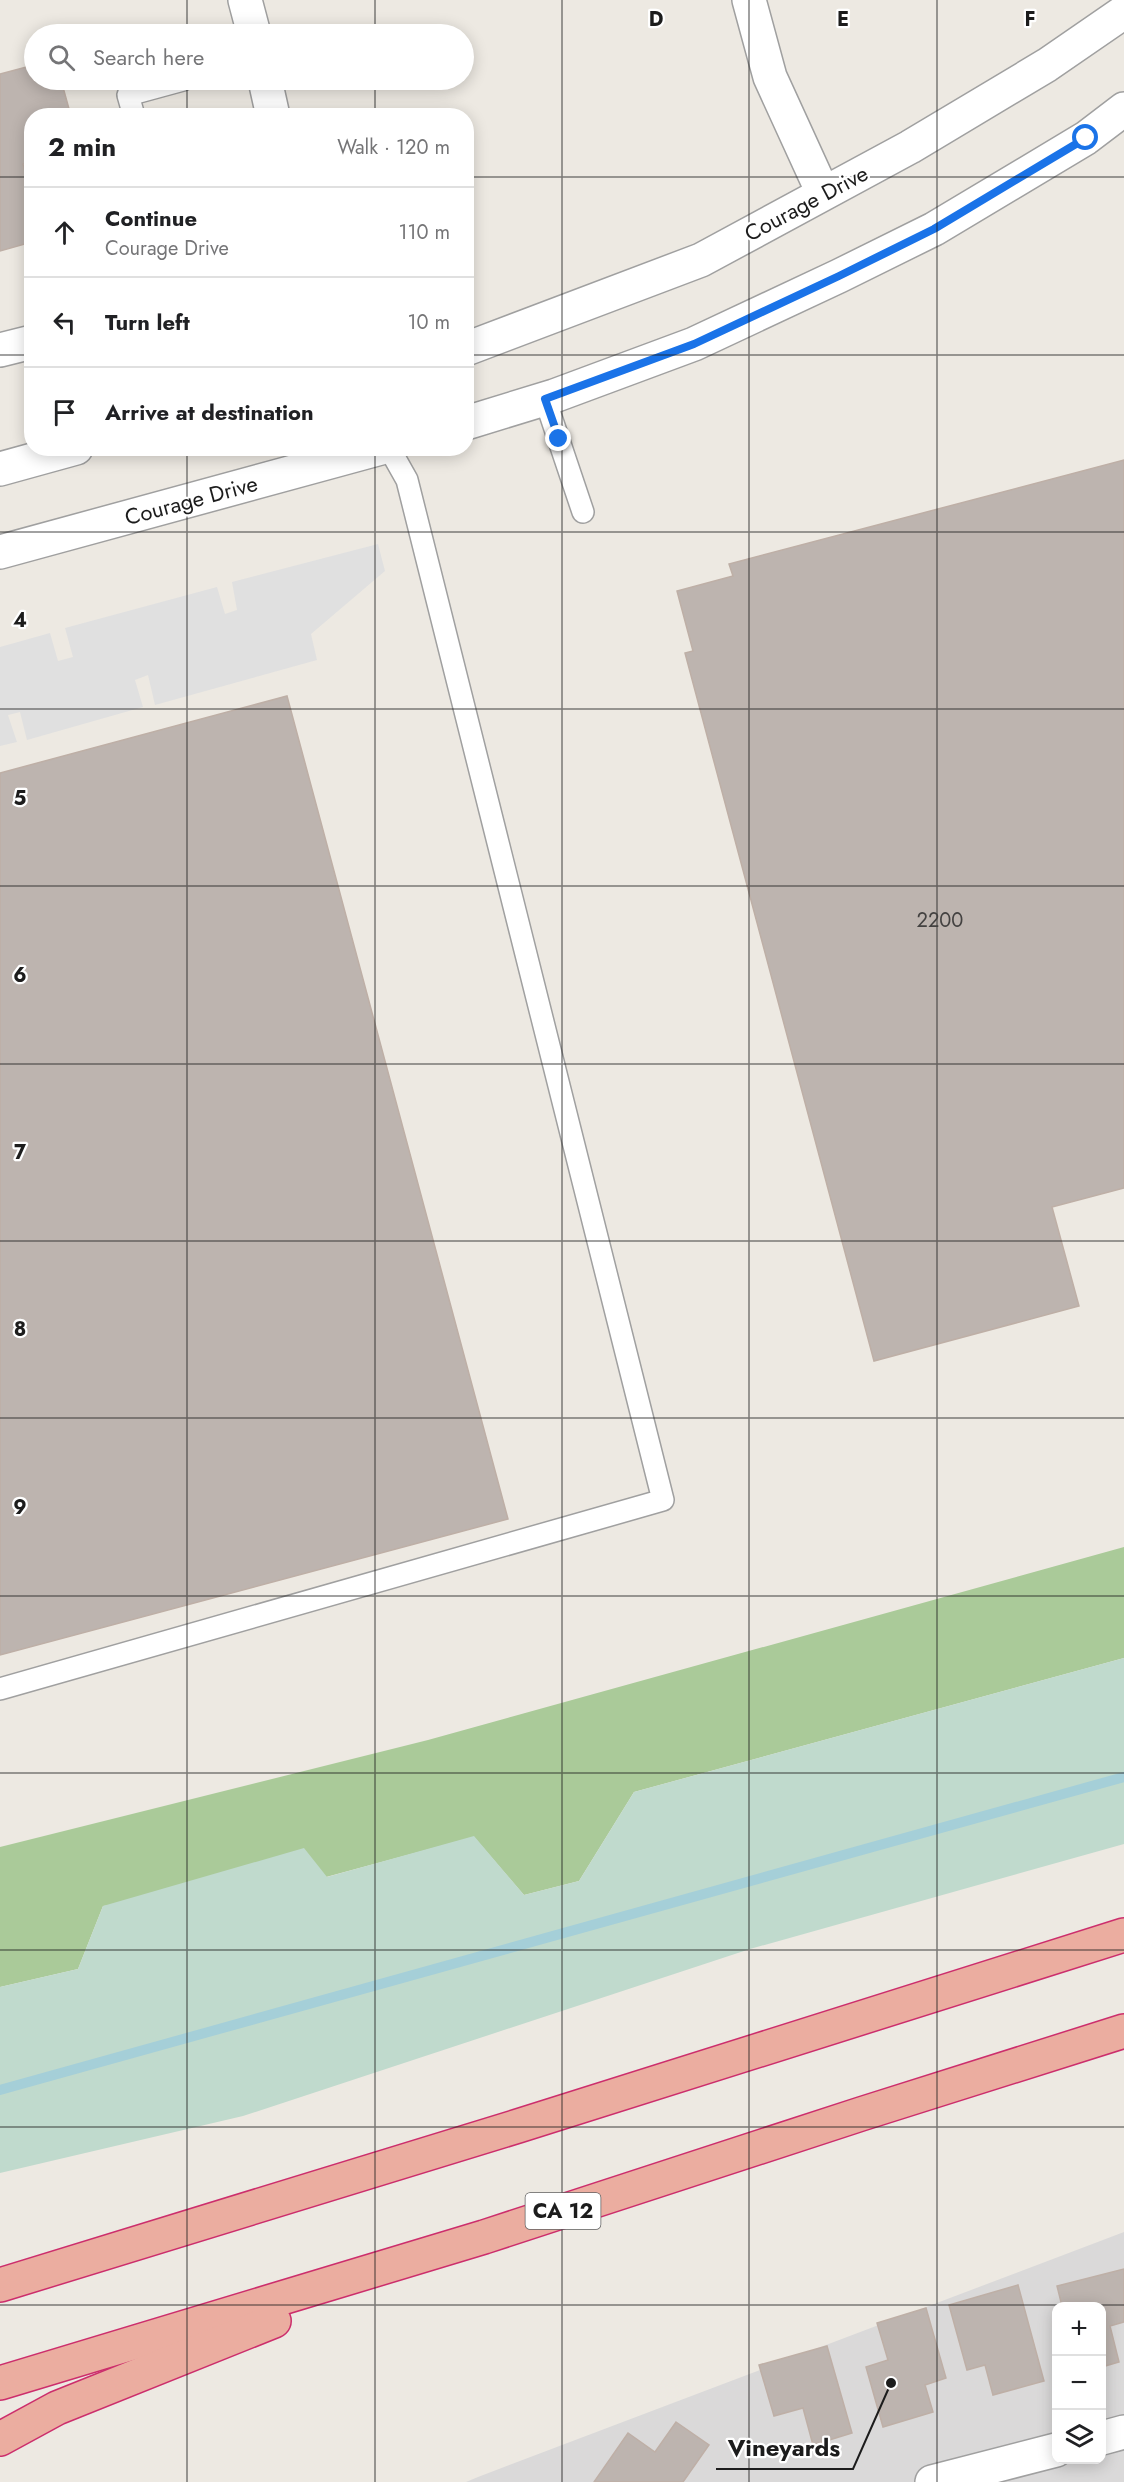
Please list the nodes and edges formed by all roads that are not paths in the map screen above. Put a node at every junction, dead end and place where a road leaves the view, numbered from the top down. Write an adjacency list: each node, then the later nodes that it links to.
1 (245, 0): 4 (street)
2 (748, 0): 10 (street)
3 (1124, 12): 10 (street, Courage Drive)
4 (251, 24)
5 (146, 90): 7 (lane)
6 (267, 90): 8 (street)
7 (132, 108)
8 (271, 108)
9 (1124, 109): 14 (street)
10 (823, 193): 12 (street, Courage Drive)
11 (24, 344): 13 (street)
12 (474, 346)
13 (0, 350)
14 (545, 399): 15 (street); 20 (lane)
15 (474, 421)
16 (47, 456): 19 (street)
17 (352, 456): 21 (street, Courage Drive)
18 (393, 456): 22 (lane)
19 (0, 469)
20 (583, 512)
21 (0, 552)
22 (0, 1689)
23 (1124, 1935): 27 (highway)
24 (1124, 2031): 25 (highway, CA 12)
25 (484, 2237): 29 (highway, CA 12); 32 (highway)
26 (0, 2270): 27 (highway)
27 (43, 2272): 28 (highway)
28 (0, 2285)
29 (0, 2383)
30 (1124, 2432): 31 (street)
31 (1106, 2437)
32 (0, 2439)
33 (1052, 2451): 34 (street)
34 (933, 2482)

